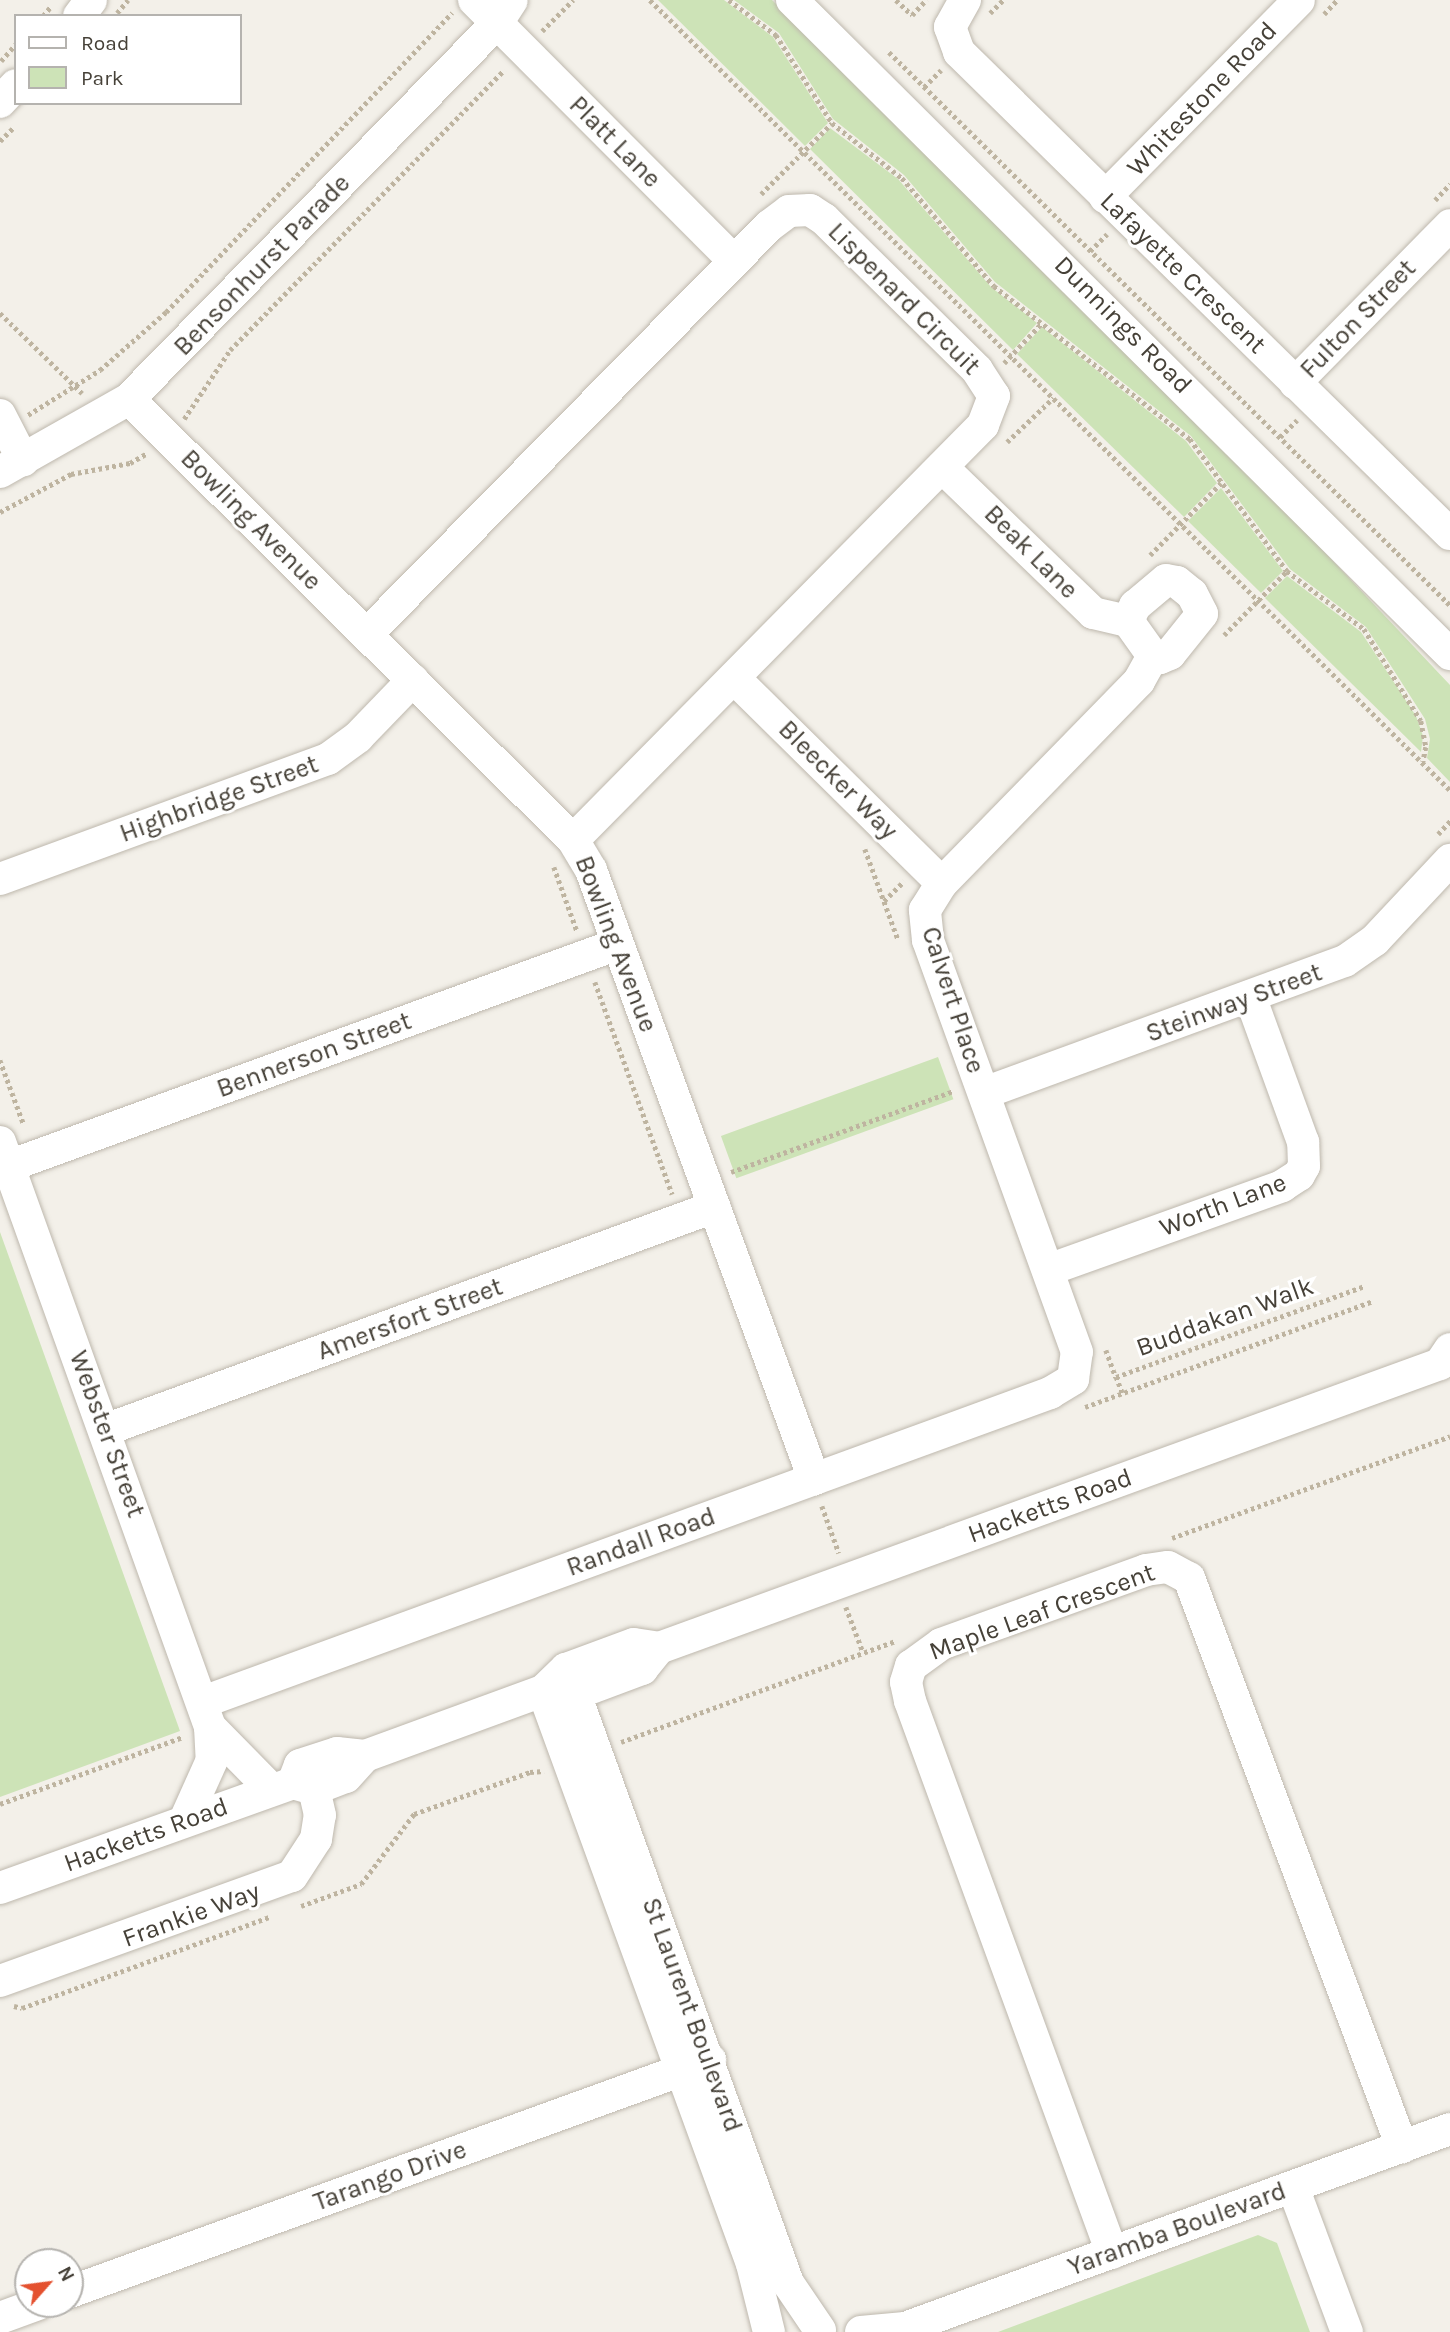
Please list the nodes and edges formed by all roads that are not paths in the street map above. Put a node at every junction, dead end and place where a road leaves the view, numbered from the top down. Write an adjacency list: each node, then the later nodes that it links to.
1 (531, 0): 6 (street, Bensonhurst Parade)
2 (792, 0): 20 (street, Dunnings Road)
3 (965, 0): 9 (street, Lafayette Crescent)
4 (1299, 0): 9 (street, Whitestone Road)
5 (465, 5): 6 (street, Platt Lane)
6 (504, 11): 11 (street, Platt Lane); 13 (street, Bensonhurst Parade)
7 (14, 87): 8 (street)
8 (0, 102)
9 (1105, 197): 12 (street, Lafayette Crescent)
10 (1450, 225): 12 (street, Fulton Street)
11 (734, 261): 16 (street, Lispenard Circuit); 19 (street, Lispenard Circuit)
12 (1295, 383): 17 (street, Lafayette Crescent)
13 (118, 407): 15 (street, Bensonhurst Parade); 19 (street, Bowling Avenue)
14 (3, 421): 15 (street)
15 (12, 466)
16 (942, 467): 18 (street, Beak Lane); 22 (street, Lispenard Circuit)
17 (1450, 534)
18 (1128, 621): 21 (street); 21 (street)
19 (366, 634): 23 (street, Bowling Avenue)
20 (1450, 654)
21 (1153, 656): 26 (street, Calvert Place)
22 (734, 678): 24 (street, Lispenard Circuit); 26 (street, Bleecker Way)
23 (413, 680): 24 (street, Bowling Avenue); 27 (street, Highbridge Street)
24 (561, 846): 28 (street, Bowling Avenue)
25 (1441, 850): 29 (street, Steinway Street)
26 (932, 873): 30 (street, Calvert Place)
27 (0, 879)
28 (618, 944): 31 (street, Bennerson Street); 32 (street, Bowling Avenue)
29 (1250, 996): 30 (street, Steinway Street); 33 (street, Worth Lane)
30 (972, 1088): 33 (street, Calvert Place)
31 (5, 1154): 36 (street, Webster Street)
32 (715, 1208): 36 (street, Amersfort Street); 37 (street, Bowling Avenue)
33 (1048, 1270): 35 (street, Calvert Place)
34 (1448, 1367): 38 (street, Hacketts Road)
35 (1075, 1375): 37 (street, Randall Road)
36 (105, 1430): 40 (street, Webster Street)
37 (814, 1479): 40 (street, Randall Road)
38 (570, 1681): 39 (street, Hacketts Road); 41 (street, St Laurent Boulevard)
39 (543, 1692): 41 (street, St Laurent Boulevard); 42 (street, Hacketts Road)
40 (206, 1715): 42 (street, Webster Street); 43 (street, Webster Street)
41 (589, 1773): 46 (street, St Laurent Boulevard)
42 (293, 1787): 43 (street, Hacketts Road); 45 (street, Frankie Way)
43 (185, 1820): 44 (street, Hacketts Road)
44 (0, 1888)
45 (6, 1993)
46 (695, 2066): 51 (street, Tarango Drive); 53 (street, St Laurent Boulevard); 54 (street, St Laurent Boulevard)
47 (1450, 2129): 48 (street, Yaramba Boulevard)
48 (1402, 2147): 49 (street, Yaramba Boulevard); 50 (street, Maple Leaf Crescent)
49 (1293, 2187): 50 (street, Yaramba Boulevard); 57 (street)
50 (1112, 2253): 52 (street, Yaramba Boulevard)
51 (84, 2287)
52 (902, 2330): 56 (street, Yaramba Boulevard)
53 (821, 2331): 55 (street)
54 (769, 2332)
55 (785, 2332)
56 (861, 2332)
57 (1346, 2332)

